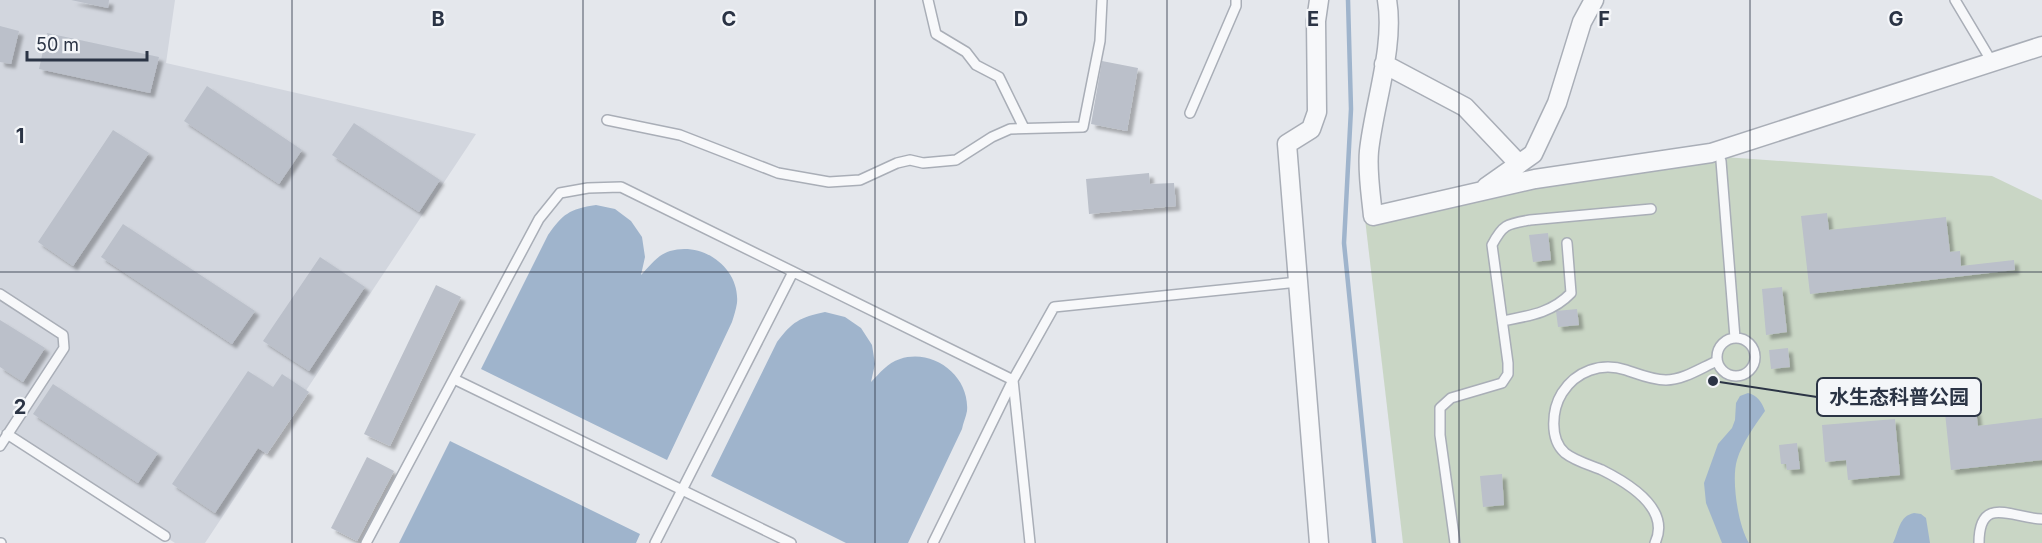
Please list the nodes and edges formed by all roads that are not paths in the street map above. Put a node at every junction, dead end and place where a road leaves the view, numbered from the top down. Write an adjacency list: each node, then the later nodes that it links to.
1 (928, 0): 13 (lane)
2 (1102, 0): 13 (lane)
3 (1236, 0): 11 (lane)
4 (1319, 0): 20 (street)
5 (1388, 0): 10 (street)
6 (1594, 0): 15 (street)
7 (1955, 0): 9 (lane)
8 (2042, 46): 9 (street)
9 (1992, 62): 16 (street)
10 (1384, 64): 15 (street); 16 (street)
11 (1190, 113)
12 (607, 120): 13 (lane)
13 (1024, 128)
14 (1721, 161): 23 (lane)
15 (1519, 164): 16 (street)
16 (1479, 192)
17 (1651, 209): 22 (lane)
18 (1567, 243): 22 (lane)
19 (793, 272): 25 (lane); 26 (lane); 29 (lane)
20 (1298, 282): 26 (lane); 37 (street)
21 (0, 294): 27 (lane)
22 (1503, 321): 38 (lane)
23 (1735, 338): 24 (lane); 24 (lane)
24 (1717, 361): 39 (lane)
25 (454, 379): 29 (lane); 32 (lane)
26 (1013, 380): 35 (lane); 36 (lane)
27 (7, 434): 28 (lane); 31 (lane)
28 (0, 446)
29 (682, 490): 33 (lane); 34 (lane)
30 (2042, 519): 40 (lane)
31 (165, 536)
32 (366, 543)
33 (655, 543)
34 (791, 543)
35 (933, 543)
36 (1030, 543)
37 (1319, 543)
38 (1455, 543)
39 (1655, 543)
40 (1979, 543)

